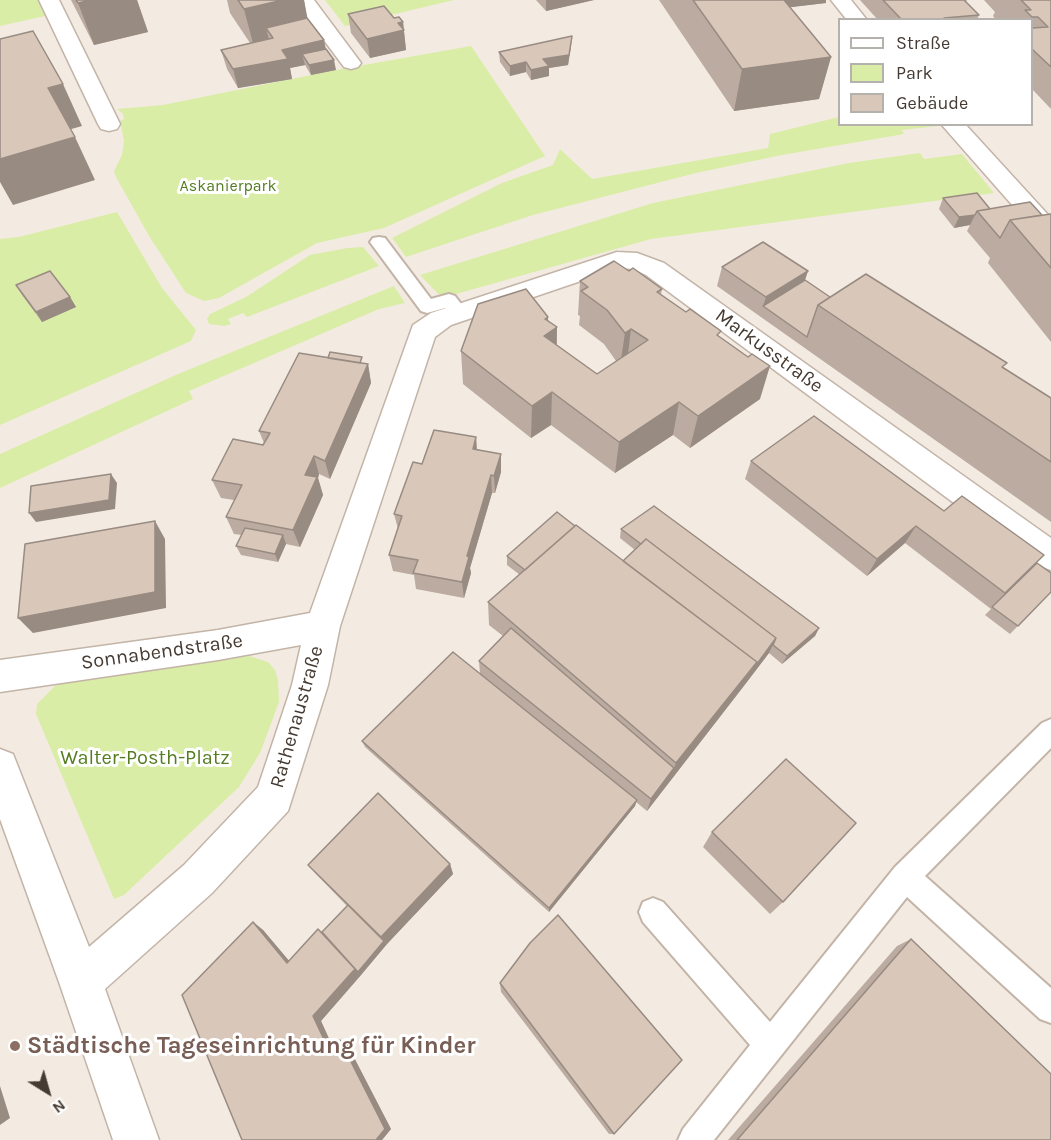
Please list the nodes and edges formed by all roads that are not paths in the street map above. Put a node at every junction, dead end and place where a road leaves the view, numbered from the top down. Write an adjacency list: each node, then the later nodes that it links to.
1 (49, 0): 6 (street)
2 (304, 0): 5 (street)
3 (841, 0): 4 (street)
4 (856, 18)
5 (351, 63)
6 (109, 124)
7 (954, 126): 8 (street)
8 (1051, 233)
9 (379, 242): 10 (lane)
10 (459, 313): 11 (street, Markusstraße); 12 (street, Rathenaustraße)
11 (1051, 556)
12 (323, 626): 13 (street, Sonnabendstraße); 18 (street, Rathenaustraße)
13 (0, 676)
14 (1051, 731): 16 (lane)
15 (0, 766): 18 (street)
16 (905, 877): 19 (lane); 20 (lane)
17 (653, 912): 20 (lane)
18 (81, 982): 21 (street)
19 (1051, 1008)
20 (771, 1046): 22 (lane)
21 (136, 1140)
22 (694, 1140)

